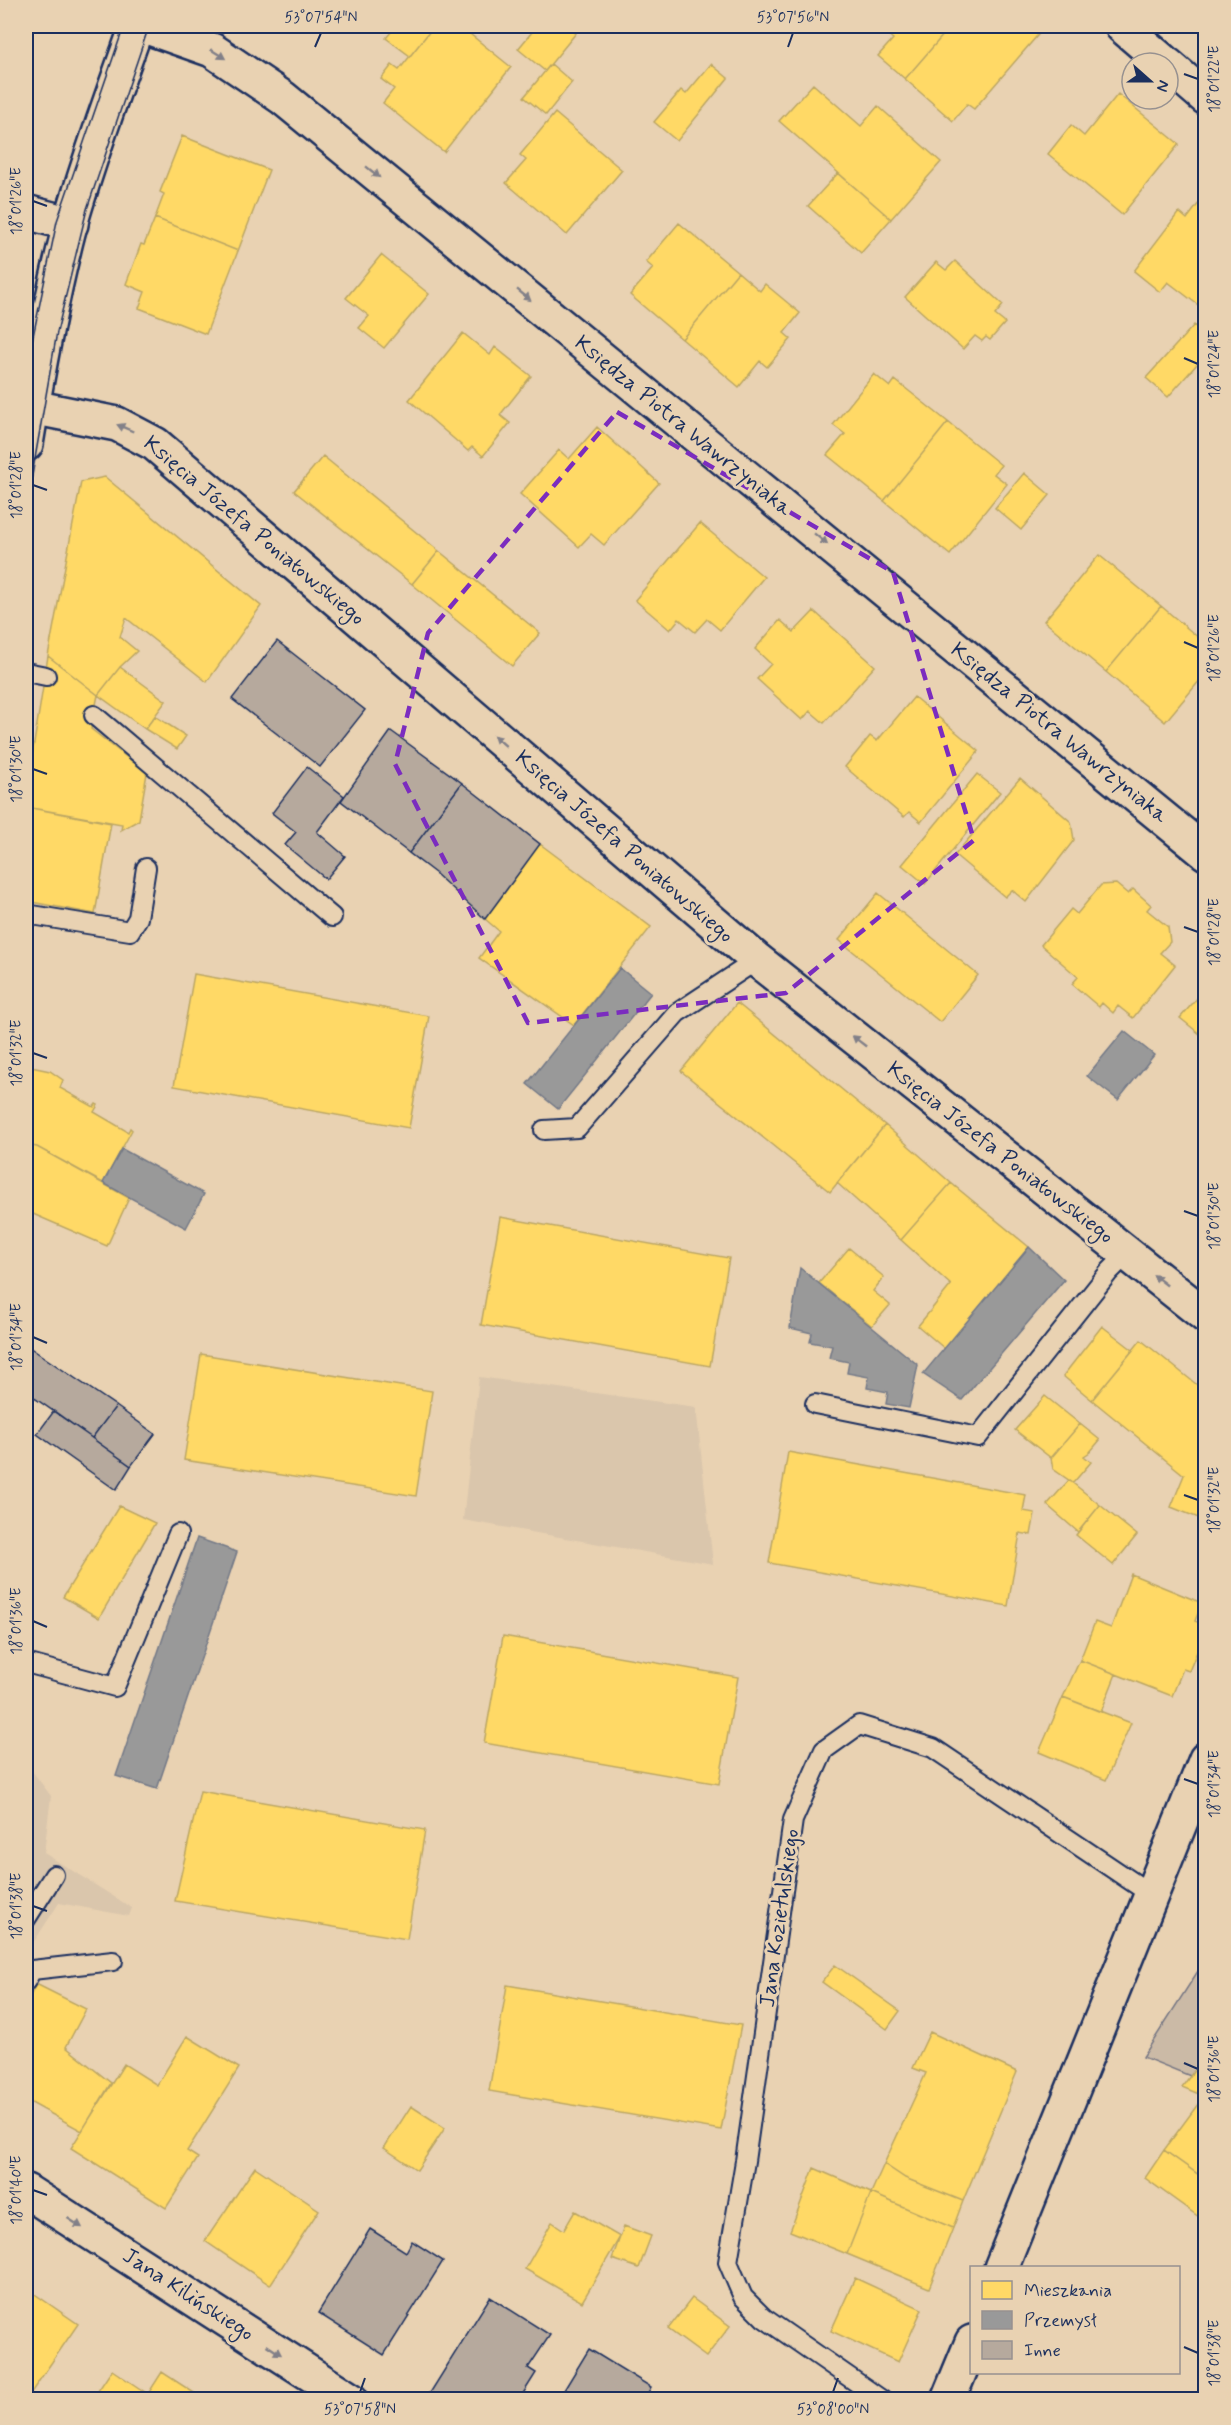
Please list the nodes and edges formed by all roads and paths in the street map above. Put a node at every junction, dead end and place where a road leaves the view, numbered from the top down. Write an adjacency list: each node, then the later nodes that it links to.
1 (137, 26): 8 (street)
2 (144, 26): 14 (street, Księdza Piotra Wawrzyniaka, one-way to 14)
3 (1122, 26): 4 (street)
4 (1152, 51)
5 (1180, 75): 6 (street)
6 (1206, 98)
7 (26, 212): 8 (street)
8 (71, 224): 9 (street)
9 (32, 407): 10 (street); 18 (street, Księcia Józefa Poniatowskiego, one-way to 9)
10 (26, 444)
11 (26, 672): 12 (lane)
12 (46, 676)
13 (94, 715): 17 (lane)
14 (1206, 853)
15 (146, 868): 16 (lane)
16 (26, 914)
17 (332, 917)
18 (757, 960): 19 (lane); 20 (street, Księcia Józefa Poniatowskiego, one-way to 18)
19 (544, 1130)
20 (1127, 1254): 21 (street, Księcia Józefa Poniatowskiego, one-way to 20); 22 (lane)
21 (1206, 1316)
22 (815, 1404)
23 (178, 1534): 24 (lane)
24 (26, 1663)
25 (1206, 1759): 27 (street)
26 (54, 1875): 28 (lane)
27 (1152, 1895): 32 (street); 35 (lane, Jana Kozietulskiego)
28 (26, 1919)
29 (112, 1961): 30 (lane)
30 (26, 1981)
31 (26, 2191): 34 (street, Jana Kilińskiego, one-way to 34)
32 (1002, 2266)
33 (970, 2347): 36 (street)
34 (351, 2400)
35 (882, 2400)
36 (948, 2400)

